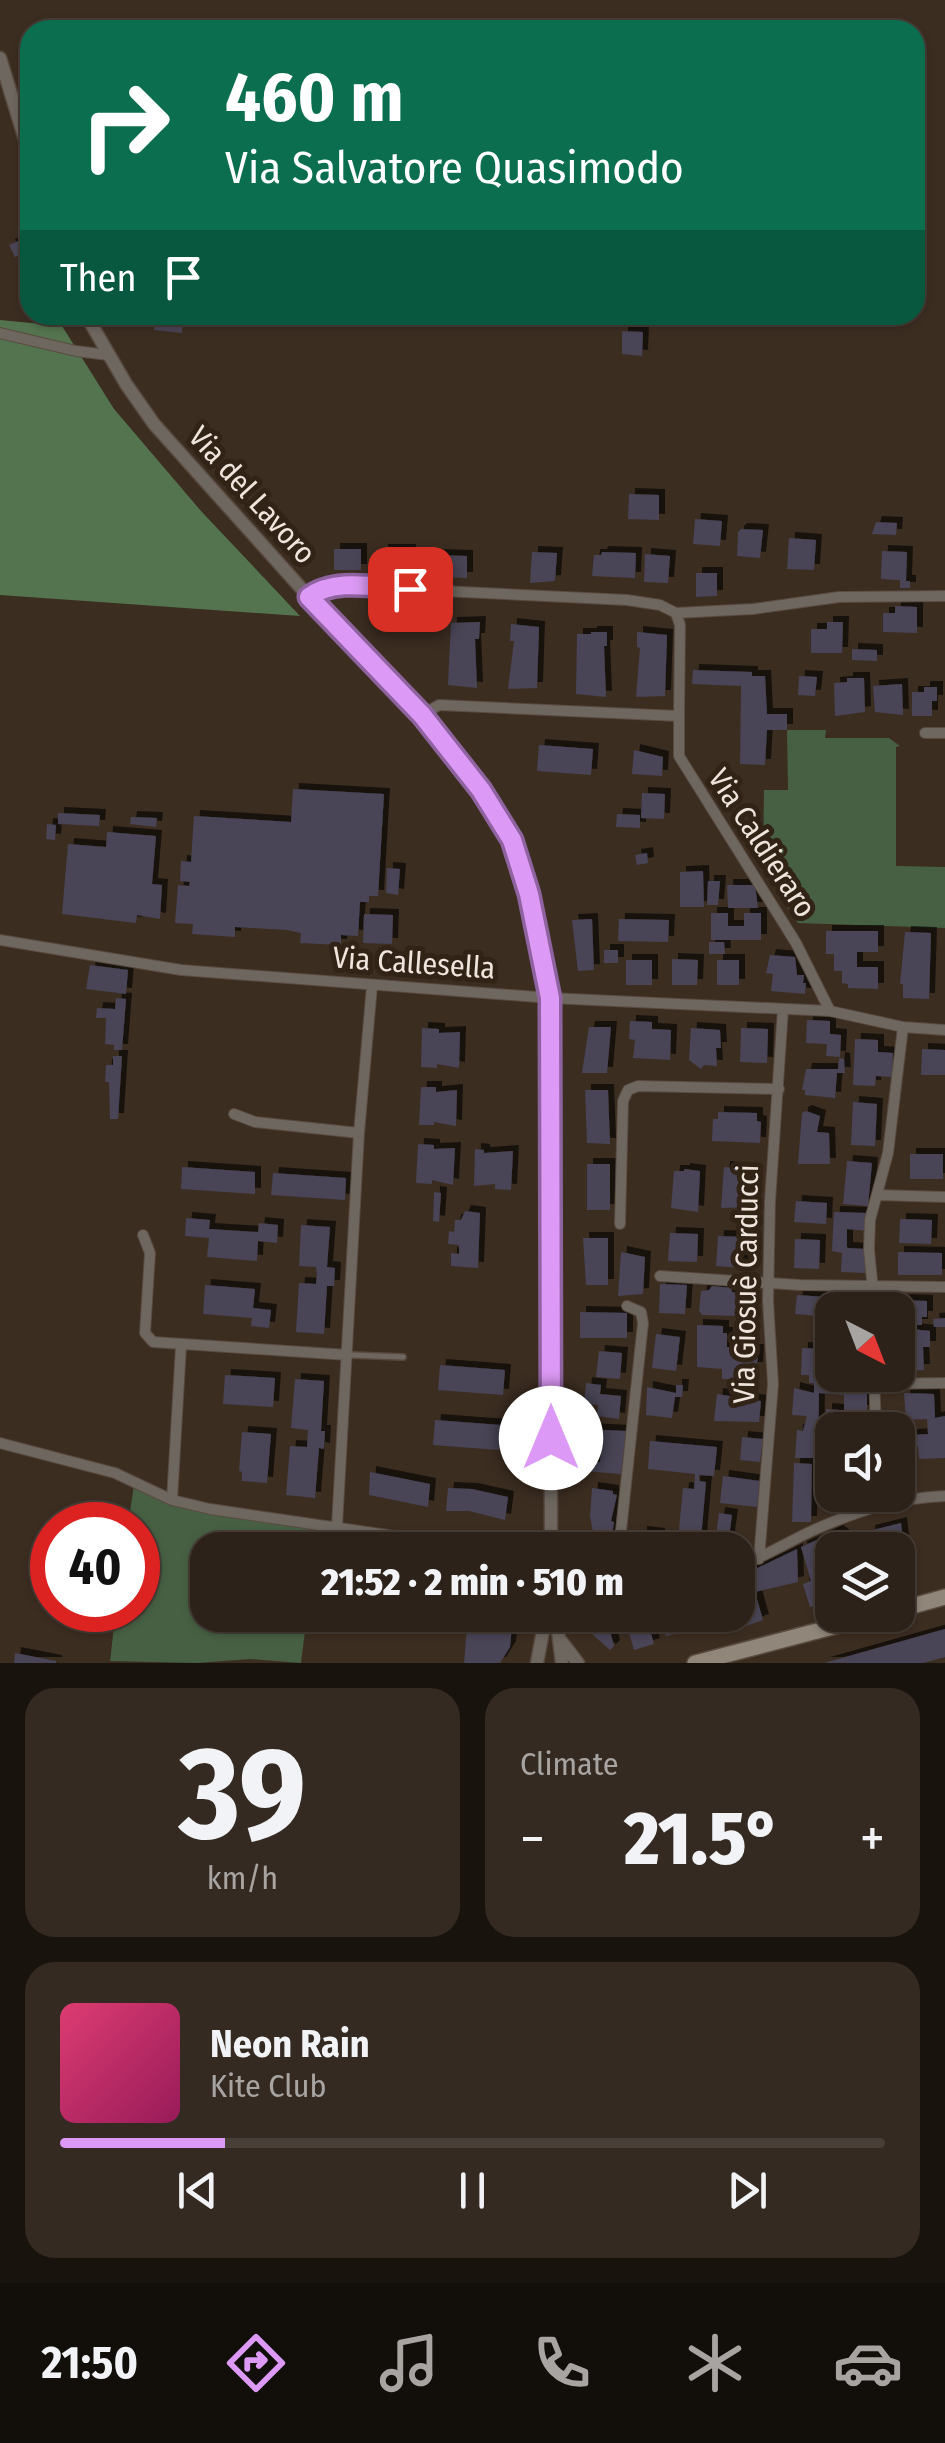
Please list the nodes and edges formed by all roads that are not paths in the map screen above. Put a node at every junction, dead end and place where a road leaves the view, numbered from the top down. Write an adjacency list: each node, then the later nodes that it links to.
1 (0, 58): 2 (street)
2 (20, 123)
3 (92, 325): 5 (street, Via del Lavoro)
4 (0, 332): 5 (street)
5 (108, 354): 7 (street, Via del Lavoro)
6 (945, 596): 8 (street)
7 (309, 597): 8 (street); 9 (street, Via del Lavoro)
8 (676, 613): 10 (street, Via Caldieraro)
9 (422, 715): 10 (street); 15 (street, Via del Lavoro)
10 (679, 716): 17 (street, Via Caldieraro)
11 (945, 732): 12 (street)
12 (925, 734)
13 (0, 940): 14 (street, Via Callesella)
14 (372, 986): 15 (street, Via Callesella); 22 (street)
15 (550, 998): 16 (street, Via Callesella); 45 (street, Via del Lavoro)
16 (783, 1009): 17 (street, Via Callesella); 20 (street, Via Giosuè Carducci)
17 (830, 1011): 18 (street, Via Callesella)
18 (903, 1027): 19 (street, Via Callesella); 23 (street)
19 (945, 1030)
20 (778, 1088): 25 (street); 28 (street, Via Giosuè Carducci)
21 (234, 1114): 22 (street)
22 (359, 1133): 34 (street)
23 (877, 1195): 24 (street); 29 (street)
24 (945, 1197)
25 (620, 1224)
26 (144, 1235): 33 (street)
27 (660, 1276): 28 (street)
28 (768, 1283): 29 (street); 47 (street, Via Giosuè Carducci)
29 (873, 1286): 30 (street); 31 (street)
30 (945, 1287)
31 (874, 1292)
32 (627, 1306): 46 (street)
33 (181, 1346): 34 (street); 41 (street)
34 (348, 1355): 35 (lane); 43 (street)
35 (403, 1358)
36 (915, 1381): 37 (street)
37 (945, 1383)
38 (0, 1444): 41 (street)
39 (945, 1496): 40 (street)
40 (915, 1497)
41 (172, 1500): 43 (street)
42 (865, 1512): 47 (street)
43 (337, 1526): 44 (street)
44 (375, 1532)
45 (551, 1532)
46 (621, 1532)
47 (759, 1559): 48 (street)
48 (755, 1560)
49 (945, 1597): 50 (main road)
50 (915, 1605)
51 (542, 1632): 55 (street)
52 (558, 1632): 54 (street)
53 (815, 1632): 58 (main road)
54 (559, 1637): 56 (street); 57 (street)
55 (536, 1663)
56 (562, 1663)
57 (578, 1663)
58 (695, 1663)

